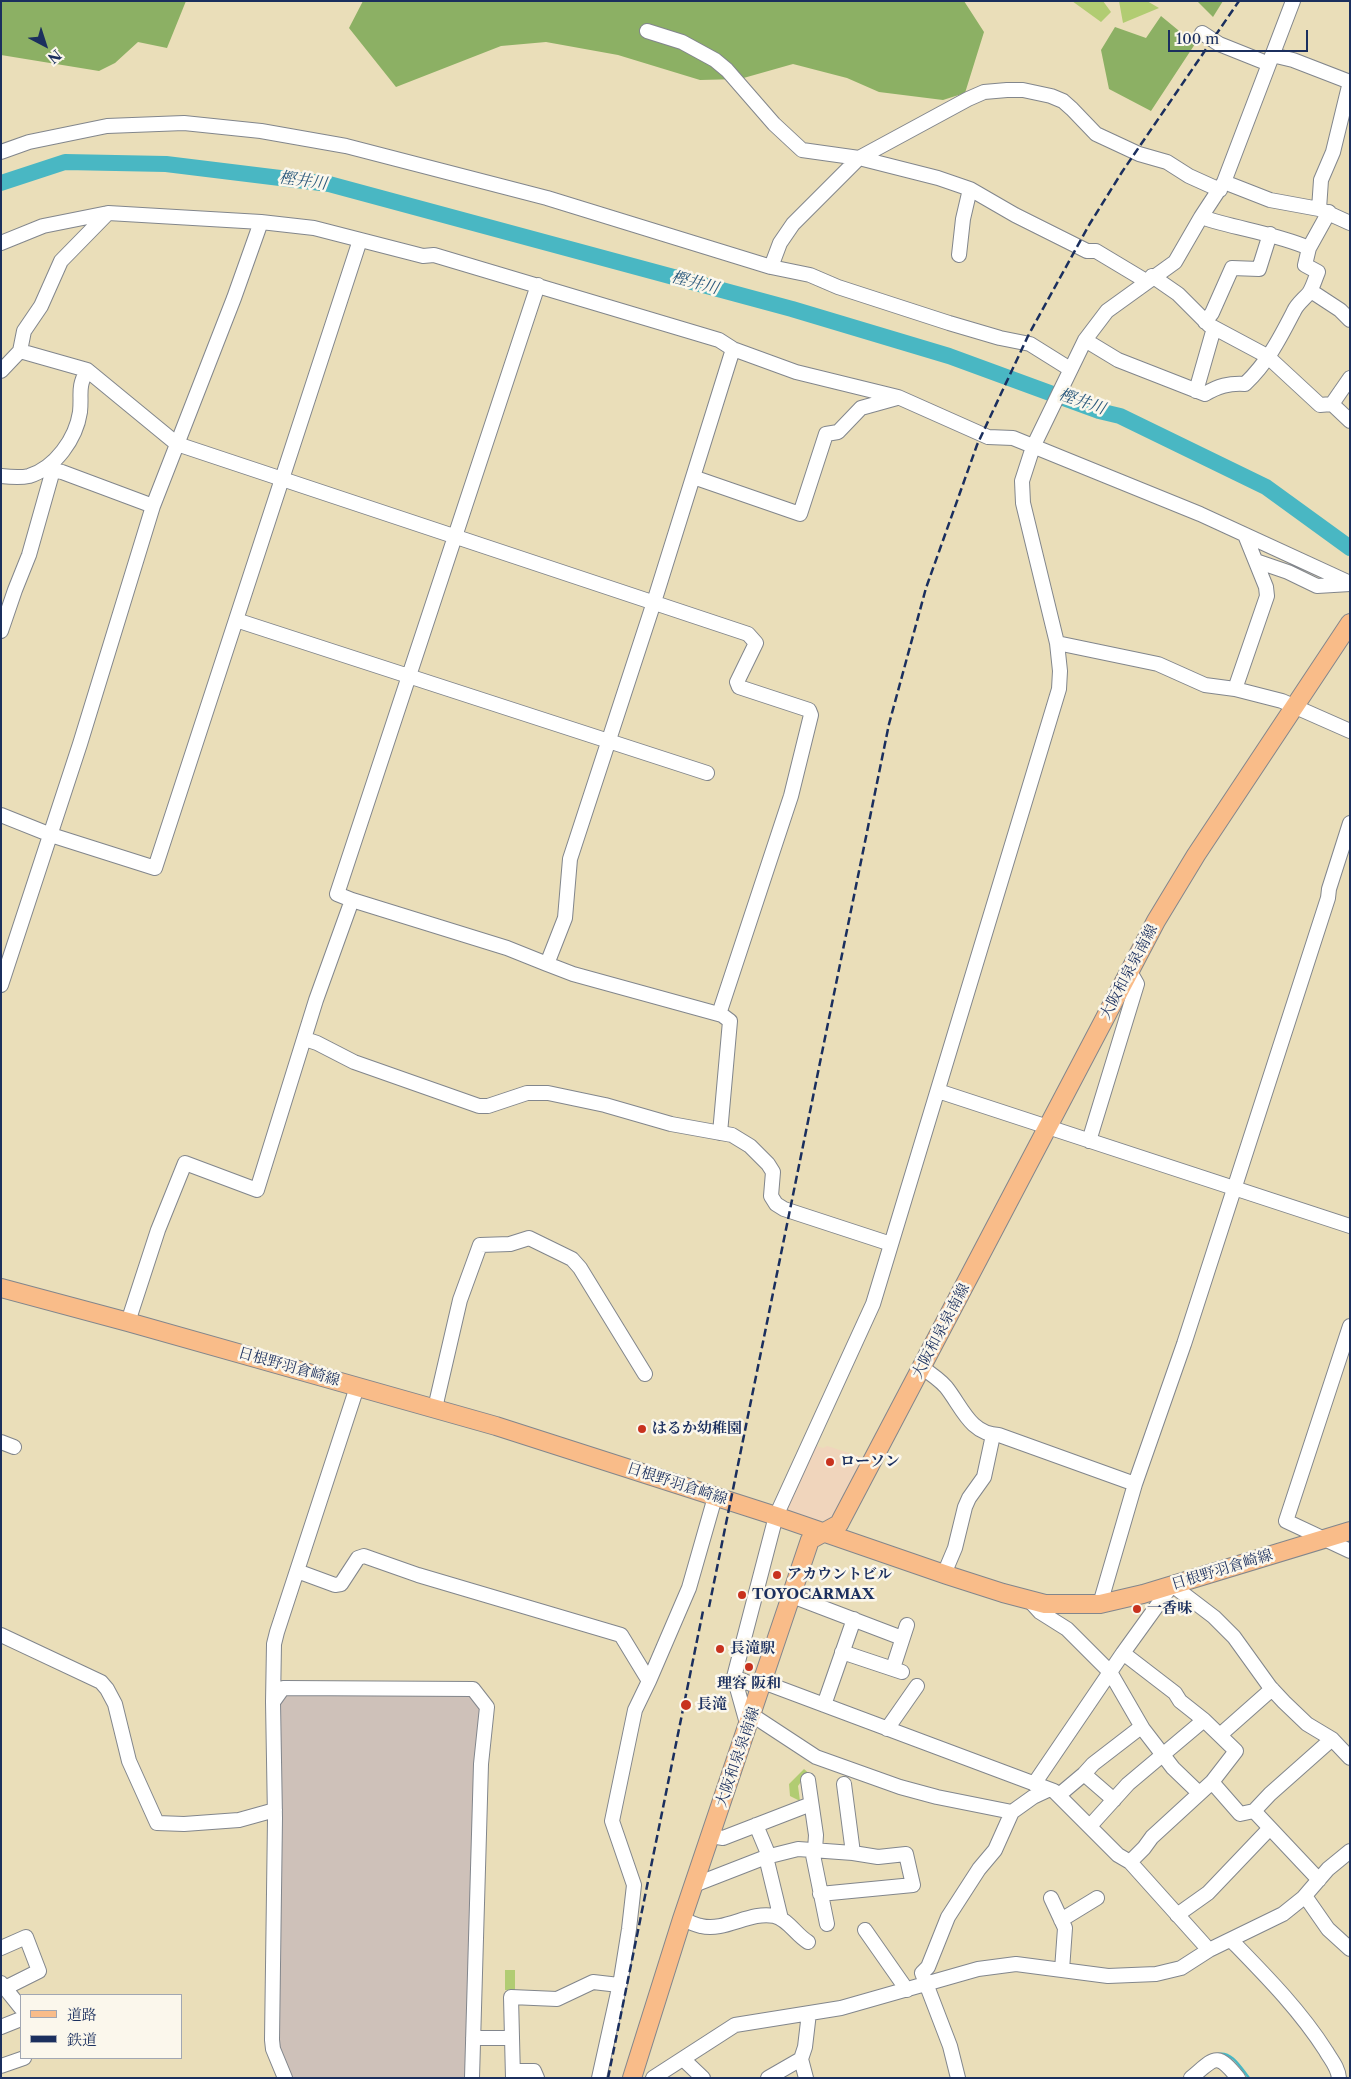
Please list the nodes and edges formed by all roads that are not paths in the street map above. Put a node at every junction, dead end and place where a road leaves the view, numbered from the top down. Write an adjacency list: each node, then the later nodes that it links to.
1 (1293, 1): 4 (street)
2 (647, 31): 6 (street)
3 (1202, 33): 4 (street)
4 (1270, 59): 7 (street); 9 (street)
5 (1, 152): 19 (street)
6 (859, 158): 7 (street); 8 (street); 19 (street)
7 (1222, 186): 9 (street); 11 (street)
8 (970, 189): 18 (street); 20 (street)
9 (1324, 210): 13 (street); 17 (street)
10 (108, 213): 12 (street); 16 (street); 27 (street)
11 (1201, 217): 14 (street); 20 (street)
12 (261, 222): 15 (street); 37 (street)
13 (1350, 223)
14 (1270, 234): 17 (street); 24 (street)
15 (360, 240): 21 (street); 42 (street)
16 (1, 242)
17 (1309, 248): 22 (street)
18 (959, 255)
19 (771, 267): 31 (street)
20 (1149, 279): 24 (street); 25 (street)
21 (538, 285): 26 (street); 44 (street)
22 (1311, 292): 23 (street); 28 (street)
23 (1350, 320)
24 (1210, 325): 28 (street); 33 (street)
25 (1085, 340): 31 (street); 33 (street)
26 (733, 349): 34 (street); 41 (street)
27 (20, 352): 29 (street); 30 (street)
28 (1268, 357): 33 (street); 35 (street)
29 (87, 370): 37 (street); 39 (street)
30 (1, 371)
31 (1068, 372): 38 (street)
32 (1350, 378): 35 (street)
33 (1196, 391)
34 (898, 397): 38 (street); 41 (street)
35 (1332, 404): 36 (street)
36 (1350, 422)
37 (177, 444): 42 (street); 43 (street)
38 (1034, 445): 45 (street); 52 (street)
39 (49, 470): 40 (street); 43 (street); 51 (street)
40 (1, 476)
41 (693, 477): 48 (street)
42 (282, 479): 44 (street); 49 (street)
43 (153, 506): 62 (street)
44 (455, 535): 48 (street); 54 (street)
45 (1245, 535): 46 (street); 47 (street)
46 (1256, 561): 47 (street); 55 (street)
47 (1350, 583)
48 (654, 602): 58 (street); 67 (street)
49 (236, 620): 54 (street); 62 (street)
50 (1350, 623): 53 (main road, 大阪和泉泉南線)
51 (1, 630)
52 (1057, 643): 55 (street); 69 (street)
53 (1343, 644): 56 (main road, 大阪和泉泉南線)
54 (409, 677): 58 (street); 63 (street)
55 (1235, 688): 56 (street)
56 (1295, 707): 57 (street); 65 (main road, 大阪和泉泉南線)
57 (1350, 731)
58 (609, 743): 59 (street); 64 (street)
59 (707, 773)
60 (1, 815): 62 (street)
61 (1350, 823): 73 (street)
62 (51, 835): 66 (street)
63 (352, 900): 64 (street); 68 (street)
64 (547, 964): 67 (street)
65 (1129, 970): 70 (main road, 大阪和泉泉南線); 72 (street)
66 (1, 985)
67 (719, 1014): 71 (street)
68 (305, 1039): 71 (street); 77 (street)
69 (938, 1091): 70 (street); 75 (street)
70 (1048, 1127): 72 (street); 79 (main road, 大阪和泉泉南線)
71 (720, 1133): 75 (street)
72 (1089, 1141): 73 (street)
73 (1234, 1188): 74 (street); 84 (street)
74 (1350, 1226)
75 (891, 1244): 86 (street)
76 (1, 1288): 77 (main road, 日根野羽倉崎線)
77 (128, 1322): 81 (main road, 日根野羽倉崎線)
78 (1350, 1326): 89 (street)
79 (921, 1367): 83 (street); 88 (main road, 大阪和泉泉南線)
80 (645, 1374): 82 (street)
81 (357, 1386): 82 (main road, 日根野羽倉崎線); 91 (street)
82 (435, 1408): 85 (main road, 日根野羽倉崎線)
83 (993, 1435): 84 (street); 92 (street)
84 (1135, 1484): 96 (street)
85 (715, 1497): 86 (main road, 日根野羽倉崎線); 103 (street)
86 (776, 1516): 88 (main road, 日根野羽倉崎線); 102 (street)
87 (1350, 1531): 89 (main road, 日根野羽倉崎線)
88 (822, 1532): 92 (main road, 日根野羽倉崎線); 94 (main road, 大阪和泉泉南線)
89 (1324, 1539): 90 (street); 93 (main road, 日根野羽倉崎線)
90 (1350, 1551)
91 (297, 1571): 103 (street); 107 (street)
92 (944, 1574): 95 (main road, 日根野羽倉崎線)
93 (1172, 1585): 96 (main road, 日根野羽倉崎線); 100 (street); 106 (street)
94 (792, 1596): 97 (street); 104 (main road, 大阪和泉泉南線)
95 (1030, 1601): 96 (main road, 日根野羽倉崎線); 101 (street)
96 (1100, 1604)
97 (854, 1619): 99 (street); 99 (street)
98 (1, 1636): 126 (street)
99 (842, 1652): 108 (street)
100 (1123, 1653): 101 (street); 109 (street)
101 (1110, 1672): 111 (street); 121 (street)
102 (734, 1677): 104 (street); 110 (street)
103 (649, 1681): 157 (street)
104 (762, 1685): 108 (street); 110 (main road, 大阪和泉泉南線)
105 (917, 1686): 112 (street)
106 (1272, 1690): 113 (street); 114 (street)
107 (273, 1702): 126 (street); 164 (street)
108 (824, 1705): 112 (street)
109 (1204, 1720): 113 (street); 115 (street)
110 (750, 1721): 128 (street); 132 (main road, 大阪和泉泉南線)
111 (1142, 1727): 115 (street); 117 (street)
112 (887, 1729): 121 (street)
113 (1220, 1735): 119 (street)
114 (1332, 1739): 116 (street); 127 (street)
115 (1163, 1756): 123 (street); 124 (street)
116 (1349, 1756)
117 (1084, 1774): 122 (street); 124 (street)
118 (808, 1780): 125 (street)
119 (1212, 1782): 123 (street); 127 (street)
120 (844, 1784): 135 (street)
121 (1034, 1784): 122 (street)
122 (1053, 1792): 128 (street); 130 (street)
123 (1199, 1793): 137 (street)
124 (1114, 1800): 130 (street)
125 (811, 1804): 129 (street); 133 (street)
126 (275, 1810): 171 (street)
127 (1254, 1811): 131 (street)
128 (1012, 1812): 158 (street)
129 (756, 1825): 132 (street); 136 (street)
130 (1090, 1826): 137 (street)
131 (1270, 1828): 138 (street); 144 (street)
132 (711, 1836): 139 (main road, 大阪和泉泉南線)
133 (813, 1850): 135 (street); 136 (street); 140 (street)
134 (1350, 1851): 138 (street)
135 (853, 1853): 140 (street)
136 (768, 1857): 139 (street); 146 (street)
137 (1130, 1862): 144 (street)
138 (1319, 1880): 141 (street)
139 (694, 1885): 145 (main road, 大阪和泉泉南線)
140 (820, 1894): 148 (street)
141 (1305, 1896): 150 (street); 154 (street)
142 (1051, 1898): 147 (street)
143 (1096, 1898): 147 (street)
144 (1177, 1915): 153 (street)
145 (682, 1919): 146 (street); 175 (main road, 大阪和泉泉南線)
146 (781, 1919): 151 (street)
147 (1061, 1920): 155 (street)
148 (827, 1924)
149 (866, 1930): 159 (street)
150 (1231, 1940): 153 (street); 183 (street)
151 (808, 1942)
152 (1, 1948): 156 (street)
153 (1208, 1950): 155 (street)
154 (1350, 1950)
155 (1062, 1970): 158 (street)
156 (3, 1985): 160 (street)
157 (619, 1985): 165 (street); 174 (street)
158 (926, 1985): 159 (street); 180 (street)
159 (907, 1990): 161 (street)
160 (20, 2007)
161 (808, 2013): 167 (street); 168 (street)
162 (20, 2019): 163 (street)
163 (1, 2027)
164 (473, 2038): 165 (street); 172 (street)
165 (512, 2038): 170 (street)
166 (21, 2059): 169 (street)
167 (683, 2059): 176 (street); 177 (street)
168 (801, 2059): 178 (street); 179 (street)
169 (1, 2066)
170 (513, 2074): 173 (street)
171 (285, 2078)
172 (472, 2078)
173 (537, 2078)
174 (599, 2078)
175 (632, 2078)
176 (653, 2078)
177 (703, 2078)
178 (768, 2078)
179 (806, 2078)
180 (958, 2078)
181 (1191, 2078): 182 (street)
182 (1238, 2078)
183 (1339, 2078)

